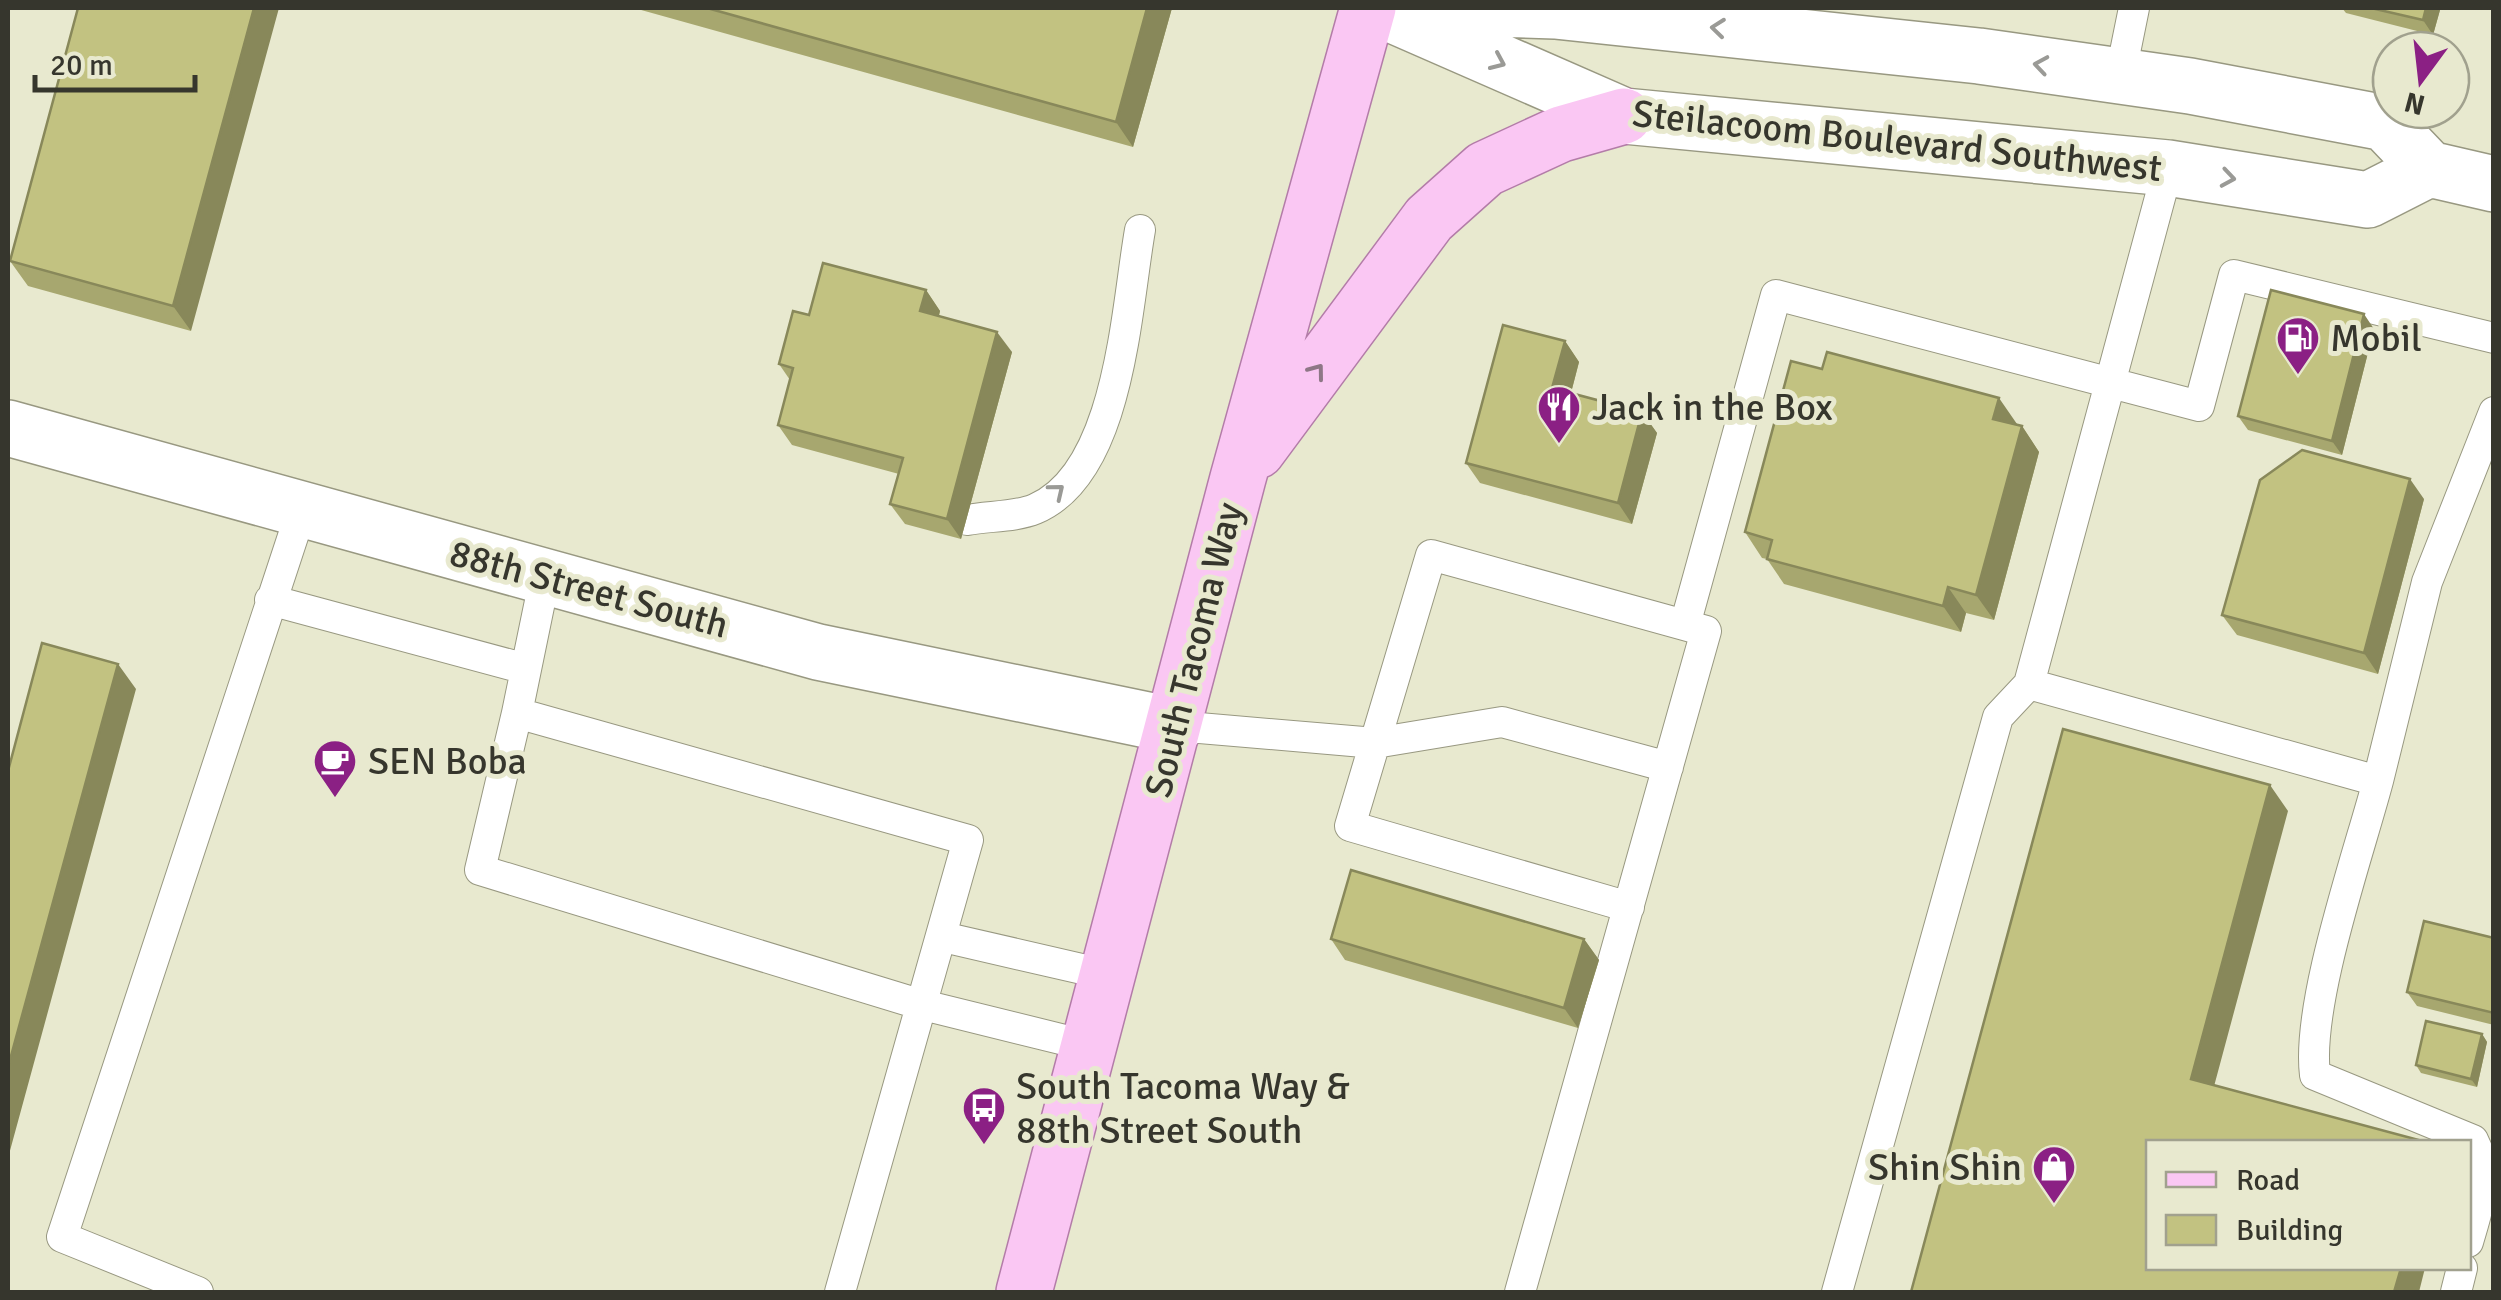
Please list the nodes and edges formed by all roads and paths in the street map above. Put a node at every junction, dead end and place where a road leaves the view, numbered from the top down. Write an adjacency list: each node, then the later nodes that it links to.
1 (1368, 8): 15 (main road, South Tacoma Way)
2 (1377, 8): 6 (main road, Steilacoom Boulevard Southwest, one-way to 6)
3 (1462, 8): 5 (main road, one-way to 3)
4 (2134, 8): 5 (lane)
5 (2120, 77): 8 (main road)
6 (1624, 116): 7 (main road, Steilacoom Boulevard Southwest); 15 (main road, one-way to 6)
7 (2168, 168): 8 (main road, Steilacoom Boulevard Southwest, one-way to 8); 12 (lane)
8 (2429, 169): 9 (main road)
9 (2494, 184)
10 (1140, 230): 17 (lane, one-way to 10)
11 (2494, 338): 12 (lane)
12 (2111, 384): 20 (lane); 22 (lane)
13 (2494, 412): 27 (lane)
14 (8, 428): 16 (main road, 88th Street South)
15 (1238, 478): 24 (main road, South Tacoma Way)
16 (302, 509): 18 (main road, 88th Street South); 19 (lane)
17 (967, 520)
18 (545, 577): 21 (lane); 24 (main road, 88th Street South)
19 (270, 600): 21 (lane); 34 (lane)
20 (1685, 625): 25 (lane); 26 (lane)
21 (526, 669): 23 (lane)
22 (2030, 684): 27 (lane); 38 (lane)
23 (517, 713): 29 (lane); 31 (lane)
24 (1176, 726): 25 (lane); 30 (main road, South Tacoma Way)
25 (1375, 743): 26 (lane); 28 (lane)
26 (1668, 767): 28 (lane)
27 (2378, 781): 33 (lane)
28 (1628, 907): 37 (lane)
29 (942, 937): 30 (lane); 31 (lane)
30 (1108, 975): 32 (main road, South Tacoma Way)
31 (919, 1004): 32 (lane); 35 (lane)
32 (1089, 1046): 36 (main road, South Tacoma Way)
33 (2471, 1230)
34 (198, 1292)
35 (840, 1292)
36 (1024, 1292)
37 (1520, 1292)
38 (1837, 1292)

